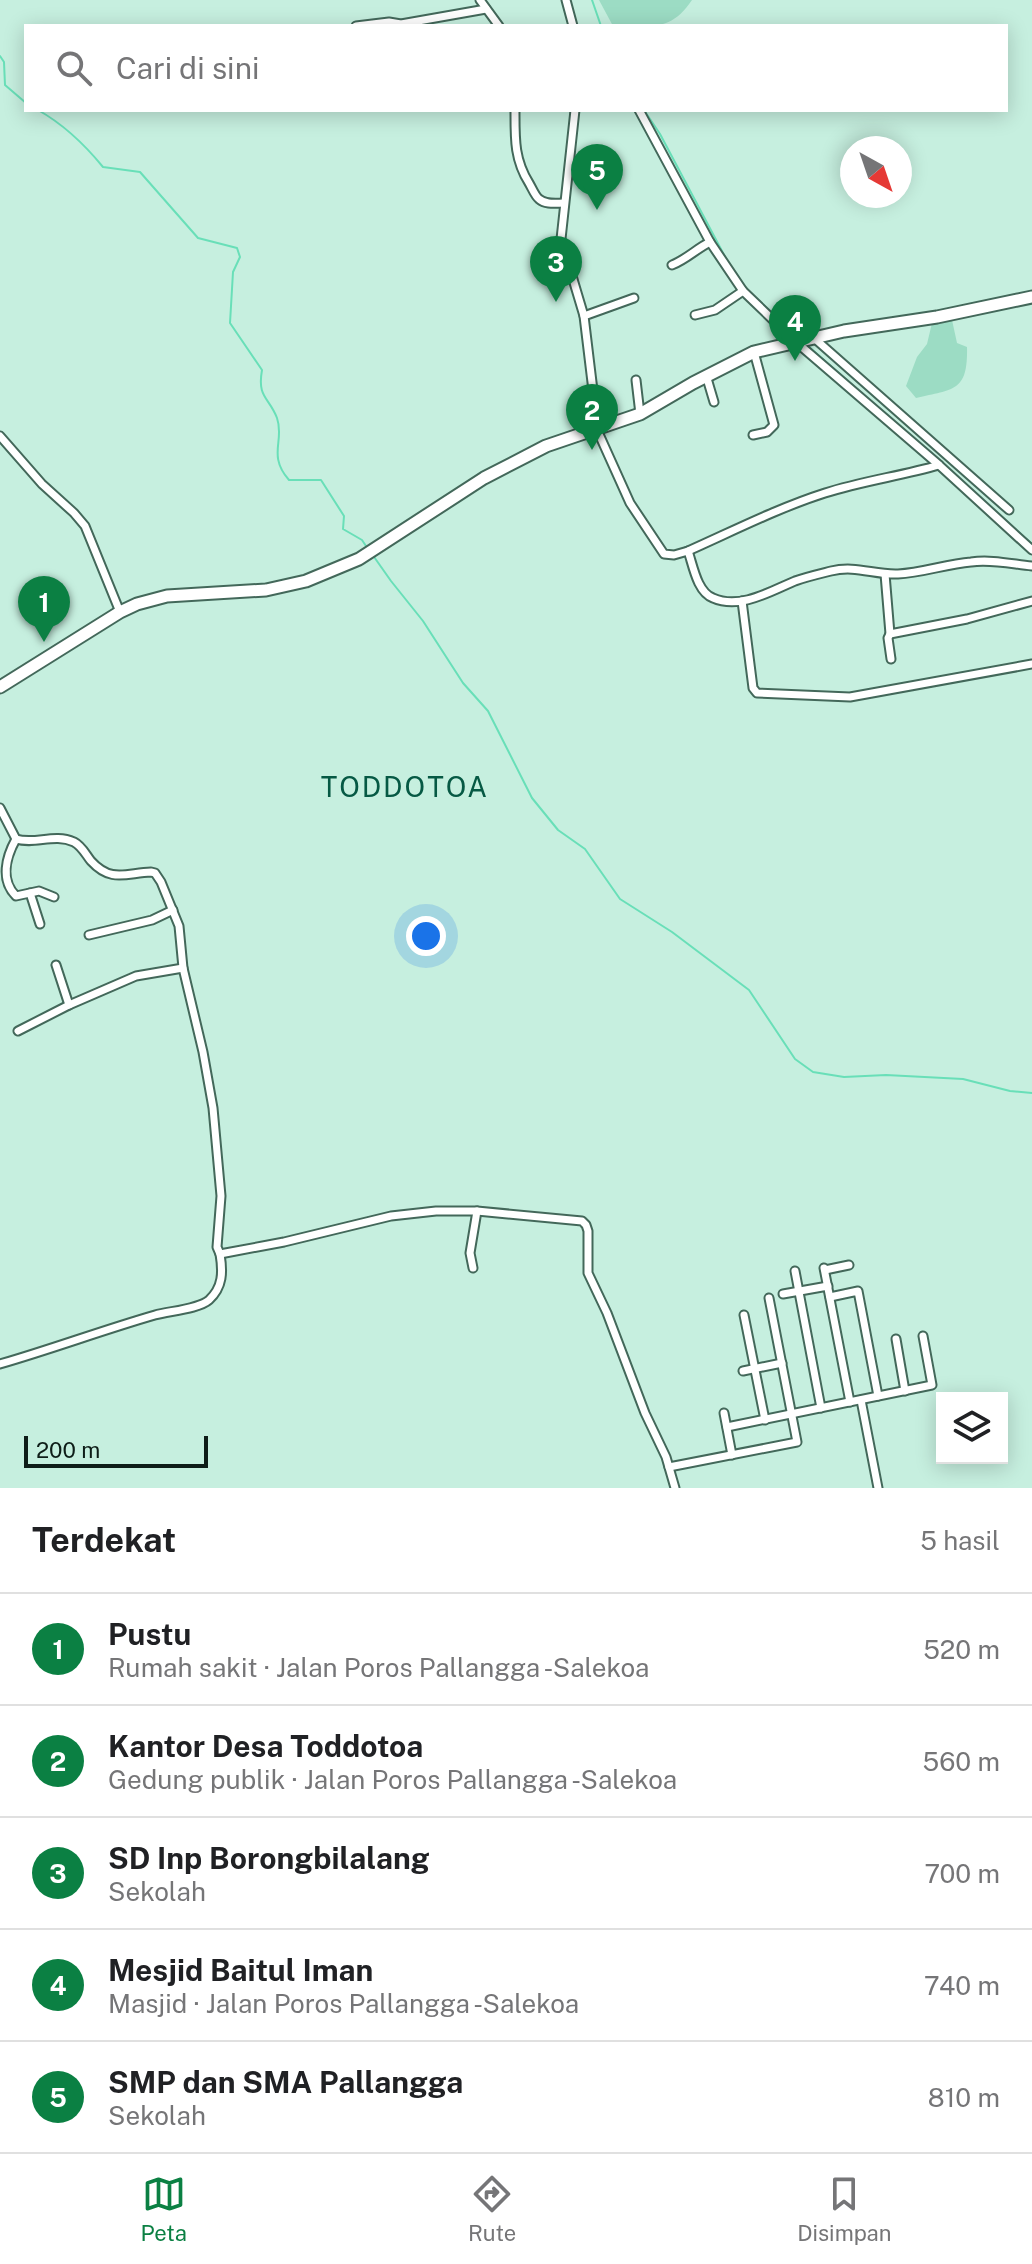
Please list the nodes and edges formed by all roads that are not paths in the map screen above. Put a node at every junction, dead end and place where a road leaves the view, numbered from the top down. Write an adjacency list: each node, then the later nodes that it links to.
1 (480, 0): 3 (street)
2 (566, 0): 8 (street)
3 (486, 9): 5 (street); 7 (street)
4 (372, 24): 6 (street)
5 (401, 24)
6 (401, 24)
7 (497, 24)
8 (572, 24)
9 (515, 112): 12 (street)
10 (575, 112): 12 (street)
11 (640, 112): 13 (street)
12 (564, 203): 19 (street)
13 (710, 242): 14 (street); 15 (street)
14 (672, 265)
15 (743, 291): 18 (street); 20 (street)
16 (1032, 297): 20 (main road)
17 (634, 298): 19 (street)
18 (695, 315)
19 (584, 316): 26 (street)
20 (804, 340): 21 (main road); 29 (street); 30 (street)
21 (754, 352): 22 (main road); 27 (street)
22 (706, 375): 24 (street); 25 (main road)
23 (636, 380): 25 (street)
24 (714, 402)
25 (640, 414): 26 (main road)
26 (598, 429): 32 (street); 37 (main road)
27 (753, 435)
28 (0, 436): 37 (street)
29 (939, 465): 31 (street); 32 (street)
30 (1009, 510)
31 (1032, 550)
32 (688, 551): 35 (street)
33 (1032, 566): 34 (street)
34 (885, 574): 35 (street); 38 (street)
35 (742, 601): 40 (street)
36 (1032, 601): 38 (street)
37 (120, 612): 41 (main road)
38 (890, 634): 39 (street)
39 (891, 659)
40 (1032, 664)
41 (0, 687)
42 (0, 808): 43 (street)
43 (16, 839): 44 (street); 46 (street)
44 (30, 893): 45 (street); 47 (street)
45 (54, 897)
46 (173, 910): 48 (street); 50 (street)
47 (40, 924)
48 (89, 935)
49 (56, 965): 51 (street)
50 (183, 968): 51 (street); 54 (street)
51 (69, 1005): 52 (street)
52 (18, 1031)
53 (477, 1211): 54 (street); 56 (street); 80 (street)
54 (220, 1254): 67 (street)
55 (849, 1265): 58 (street)
56 (473, 1268)
57 (795, 1271): 59 (street)
58 (828, 1286): 59 (street); 61 (street)
59 (799, 1291): 60 (street); 74 (street)
60 (783, 1294)
61 (830, 1297): 71 (street); 73 (street)
62 (769, 1298): 66 (street)
63 (744, 1315): 68 (street)
64 (923, 1336): 70 (street)
65 (896, 1339): 70 (street)
66 (782, 1363): 68 (street); 76 (street)
67 (0, 1364)
68 (755, 1369): 69 (street); 77 (street)
69 (743, 1371)
70 (905, 1391): 71 (street)
71 (878, 1396): 72 (street)
72 (861, 1400): 73 (street); 82 (street)
73 (850, 1402): 74 (street)
74 (821, 1408): 76 (street)
75 (724, 1413): 78 (street)
76 (792, 1414): 77 (street); 79 (street)
77 (765, 1420): 78 (street)
78 (727, 1427): 79 (street)
79 (732, 1455): 80 (street)
80 (669, 1467): 81 (street)
81 (675, 1488)
82 (878, 1488)

